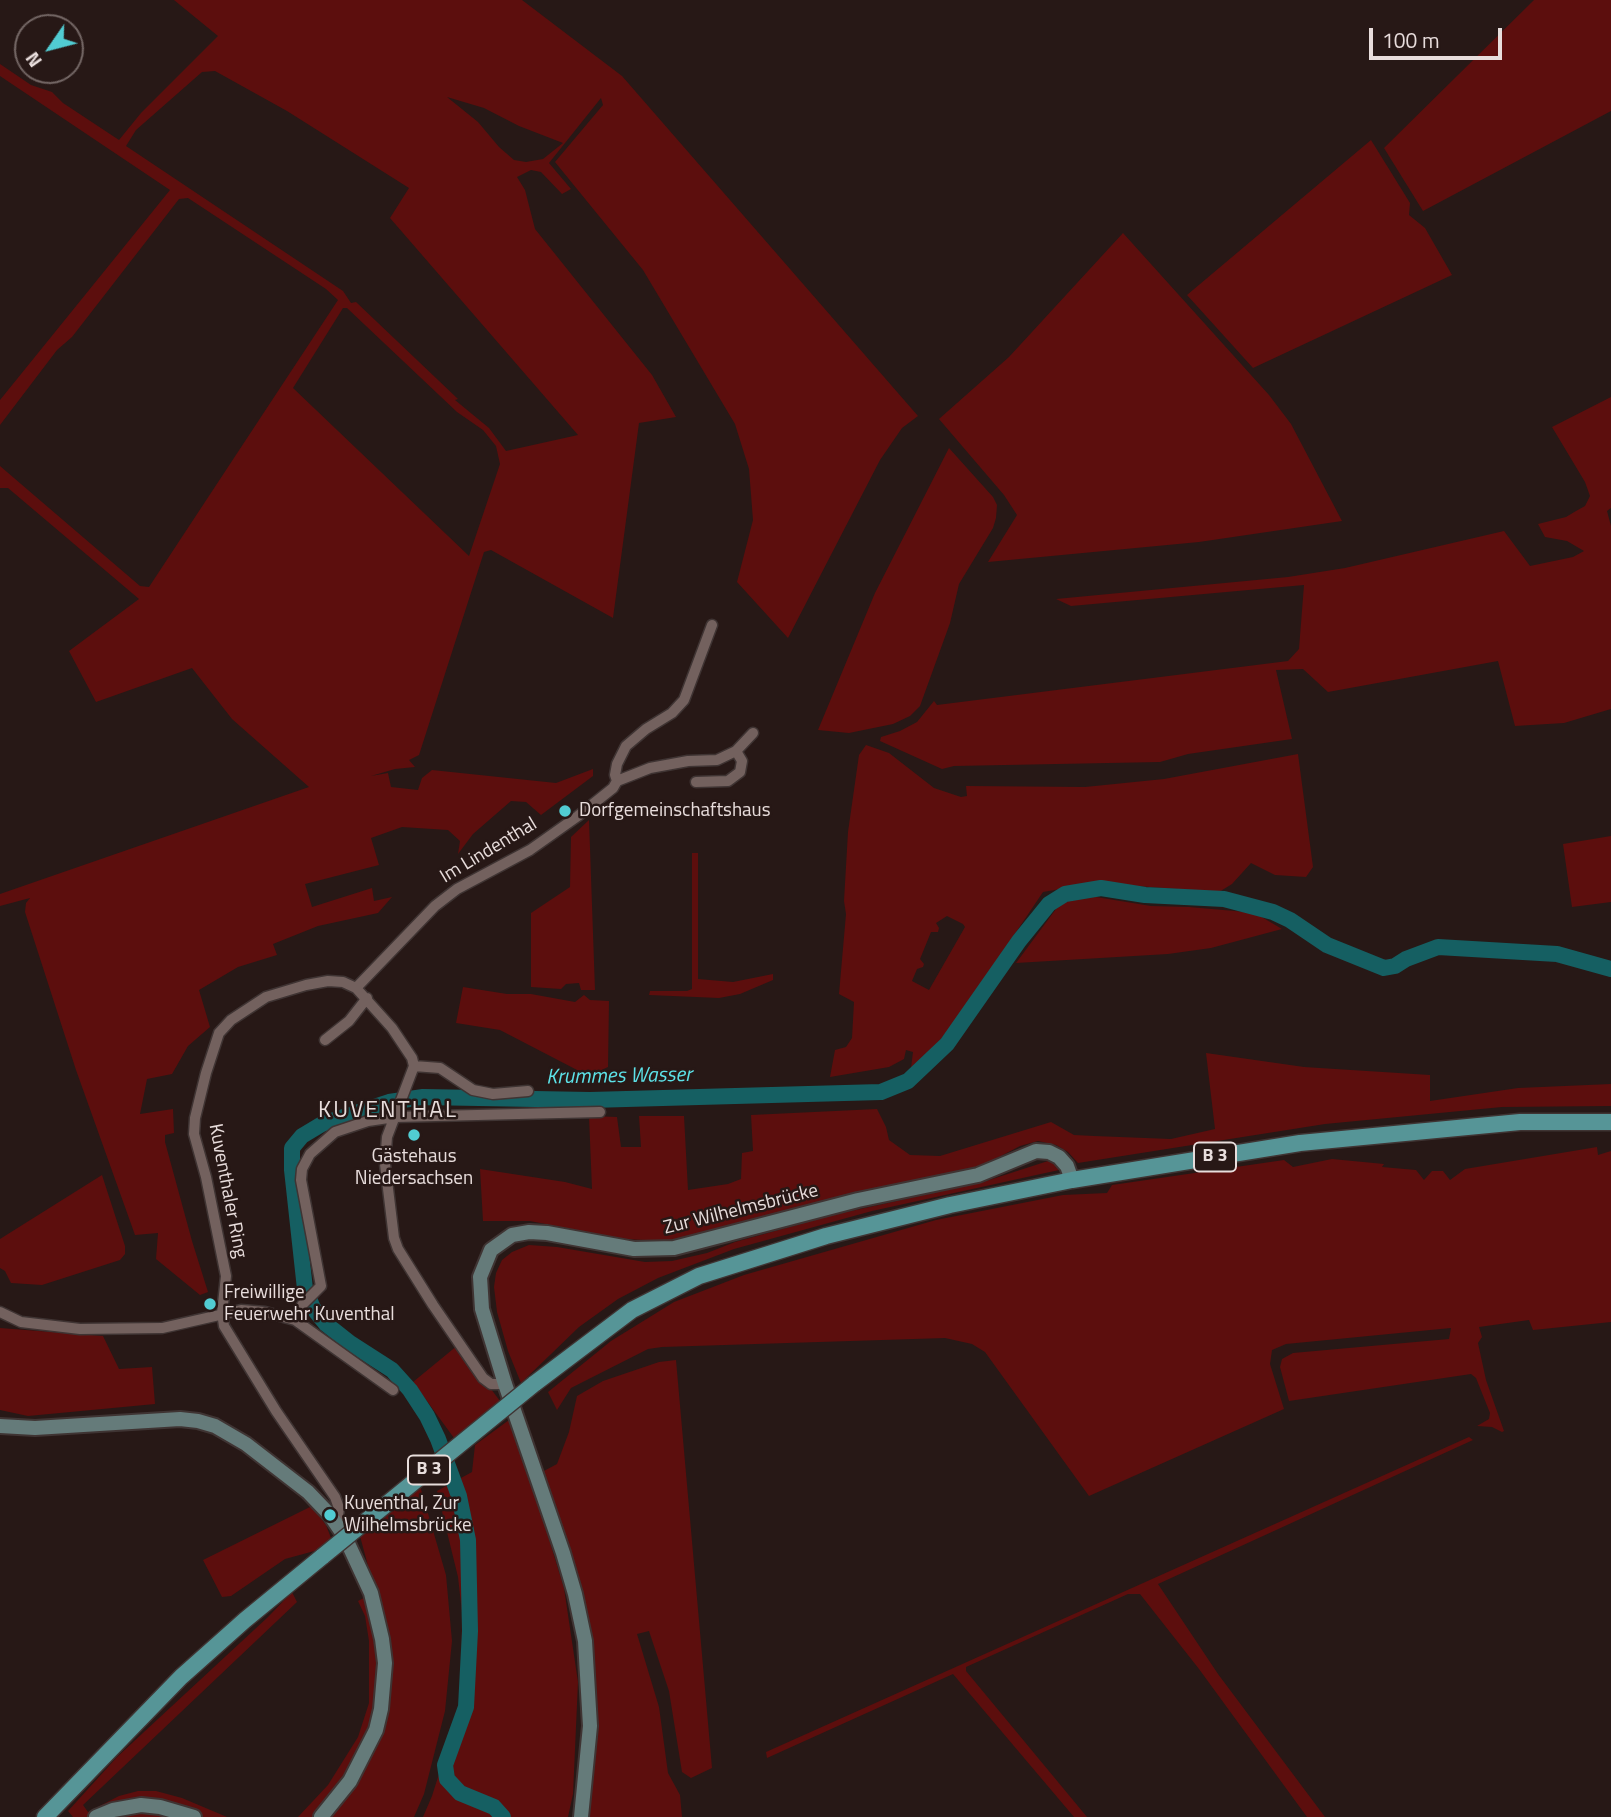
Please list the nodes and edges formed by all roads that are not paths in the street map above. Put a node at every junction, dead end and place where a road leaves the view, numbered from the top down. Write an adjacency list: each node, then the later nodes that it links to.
1 (712, 625): 4 (street)
2 (753, 733): 3 (street)
3 (736, 751): 4 (street); 5 (street)
4 (617, 781): 6 (street, Im Lindenthal)
5 (696, 782)
6 (356, 988): 7 (street); 16 (street, Kuventhaler Ring)
7 (367, 998): 8 (street); 9 (street)
8 (325, 1040)
9 (414, 1066): 10 (street); 12 (street)
10 (528, 1091)
11 (600, 1112): 12 (street)
12 (395, 1117): 17 (street); 18 (street)
13 (1611, 1122): 14 (main road, B 3)
14 (1072, 1180): 18 (street, Zur Wilhelmsbrücke); 23 (main road, B 3, bridge)
15 (0, 1312): 16 (street)
16 (222, 1313): 17 (street); 22 (street, Kuventhaler Ring)
17 (295, 1320): 19 (street)
18 (505, 1384): 20 (street, Zur Wilhelmsbrücke)
19 (393, 1390)
20 (506, 1406): 22 (street, bridge); 27 (street, Zur Wilhelmsbrücke)
21 (0, 1426): 22 (street)
22 (341, 1531): 26 (street)
23 (46, 1817)
24 (96, 1817): 25 (street)
25 (194, 1817)
26 (321, 1817)
27 (581, 1817)

